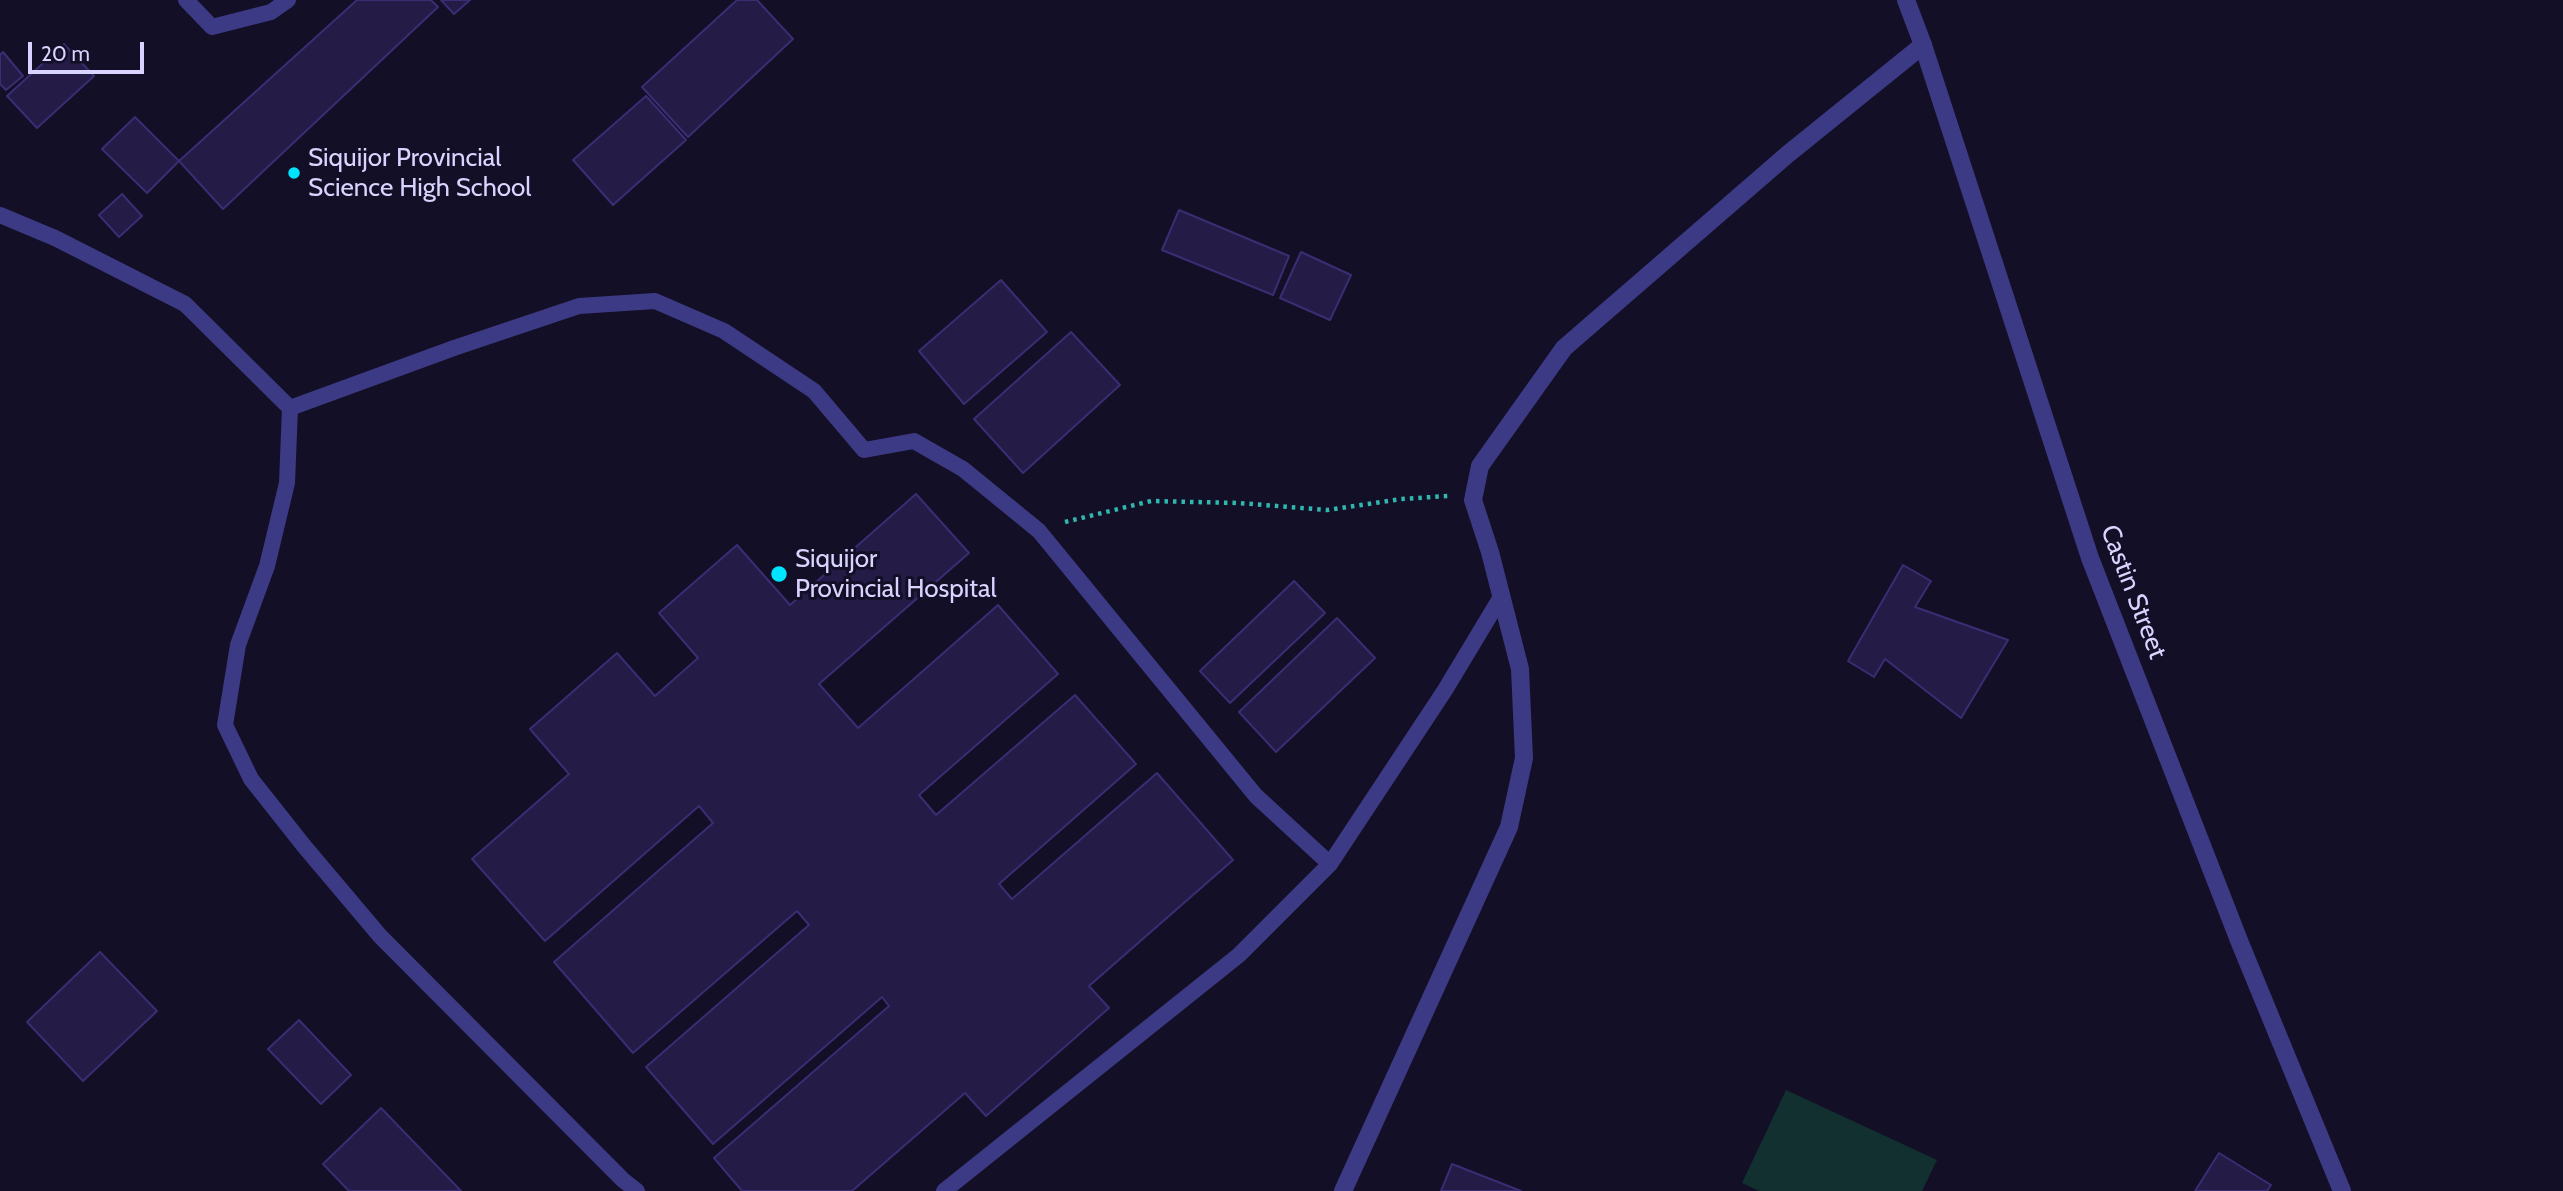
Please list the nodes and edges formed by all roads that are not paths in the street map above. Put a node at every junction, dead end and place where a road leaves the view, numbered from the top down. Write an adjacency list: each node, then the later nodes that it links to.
1 (186, 0): 2 (lane)
2 (288, 0)
3 (1906, 0): 4 (street, Castin Street)
4 (1923, 45): 7 (street); 12 (street, Castin Street)
5 (0, 215): 6 (lane)
6 (290, 408): 8 (lane); 9 (lane)
7 (1501, 597): 8 (lane); 11 (street)
8 (1330, 864): 10 (lane)
9 (637, 1191)
10 (944, 1191)
11 (1343, 1191)
12 (2342, 1191)

